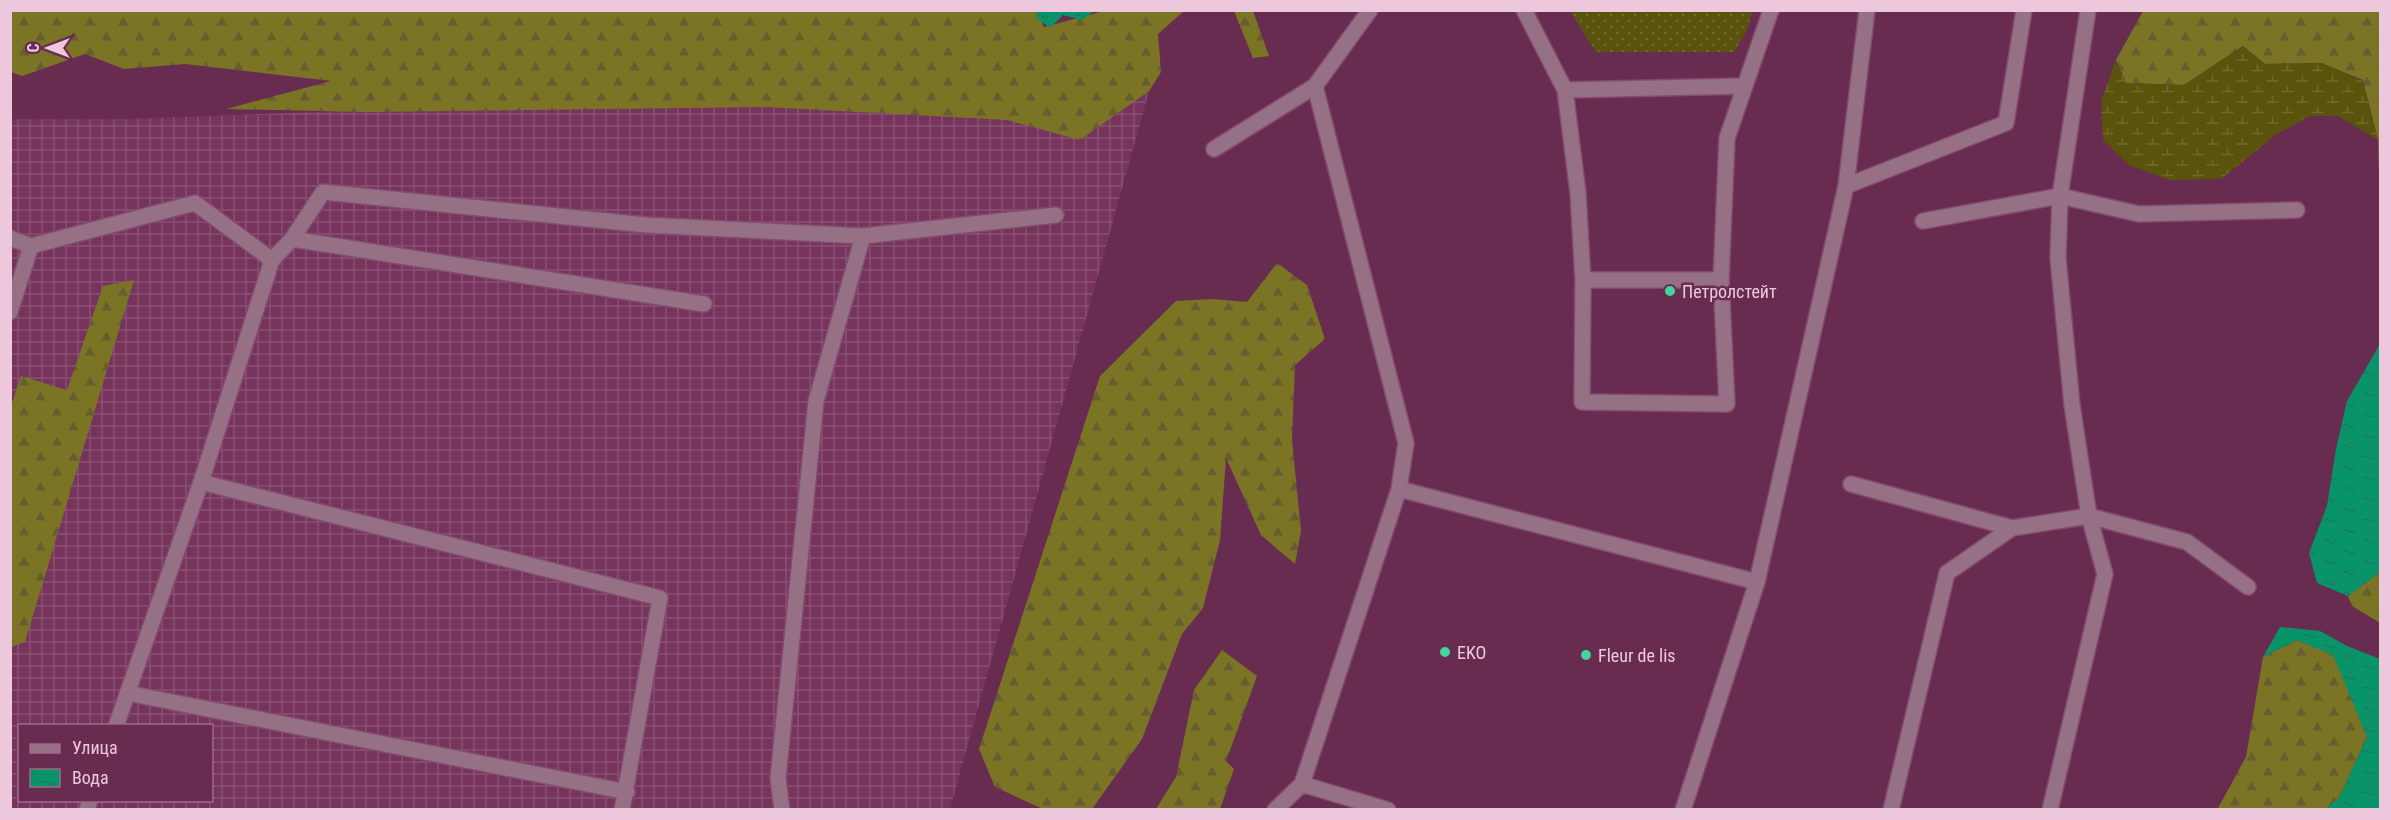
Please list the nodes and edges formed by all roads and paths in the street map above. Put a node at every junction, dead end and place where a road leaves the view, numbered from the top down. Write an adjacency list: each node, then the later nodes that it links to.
1 (1370, 10): 7 (lane)
2 (1524, 10): 9 (lane)
3 (1771, 10): 8 (lane)
4 (1867, 10): 11 (lane)
5 (2024, 10): 11 (lane)
6 (2088, 10): 12 (lane)
7 (1315, 86): 10 (lane); 27 (lane)
8 (1745, 86): 9 (lane); 22 (lane)
9 (1565, 90): 21 (lane)
10 (1214, 149)
11 (1846, 186): 30 (lane)
12 (2060, 196): 13 (lane); 15 (lane); 28 (lane)
13 (2298, 210)
14 (1056, 215): 16 (lane)
15 (1923, 221)
16 (862, 236): 18 (lane); 37 (lane)
17 (10, 238): 19 (lane)
18 (292, 239): 20 (lane); 23 (lane)
19 (31, 246): 20 (lane); 24 (lane)
20 (272, 260): 25 (lane)
21 (1583, 280): 22 (lane); 22 (lane)
22 (1721, 280)
23 (704, 304)
24 (10, 312)
25 (201, 482): 32 (lane); 35 (lane)
26 (1851, 484): 29 (lane)
27 (1399, 489): 30 (lane); 34 (lane)
28 (2089, 516): 29 (lane); 31 (lane); 42 (lane)
29 (2012, 528): 41 (lane)
30 (1757, 582): 40 (lane)
31 (2248, 587)
32 (127, 693): 33 (lane); 35 (lane)
33 (117, 724)
34 (1302, 784): 38 (lane); 39 (lane)
35 (627, 792): 36 (lane)
36 (622, 810)
37 (782, 810)
38 (1275, 810)
39 (1388, 810)
40 (1683, 810)
41 (1891, 810)
42 (2050, 810)

